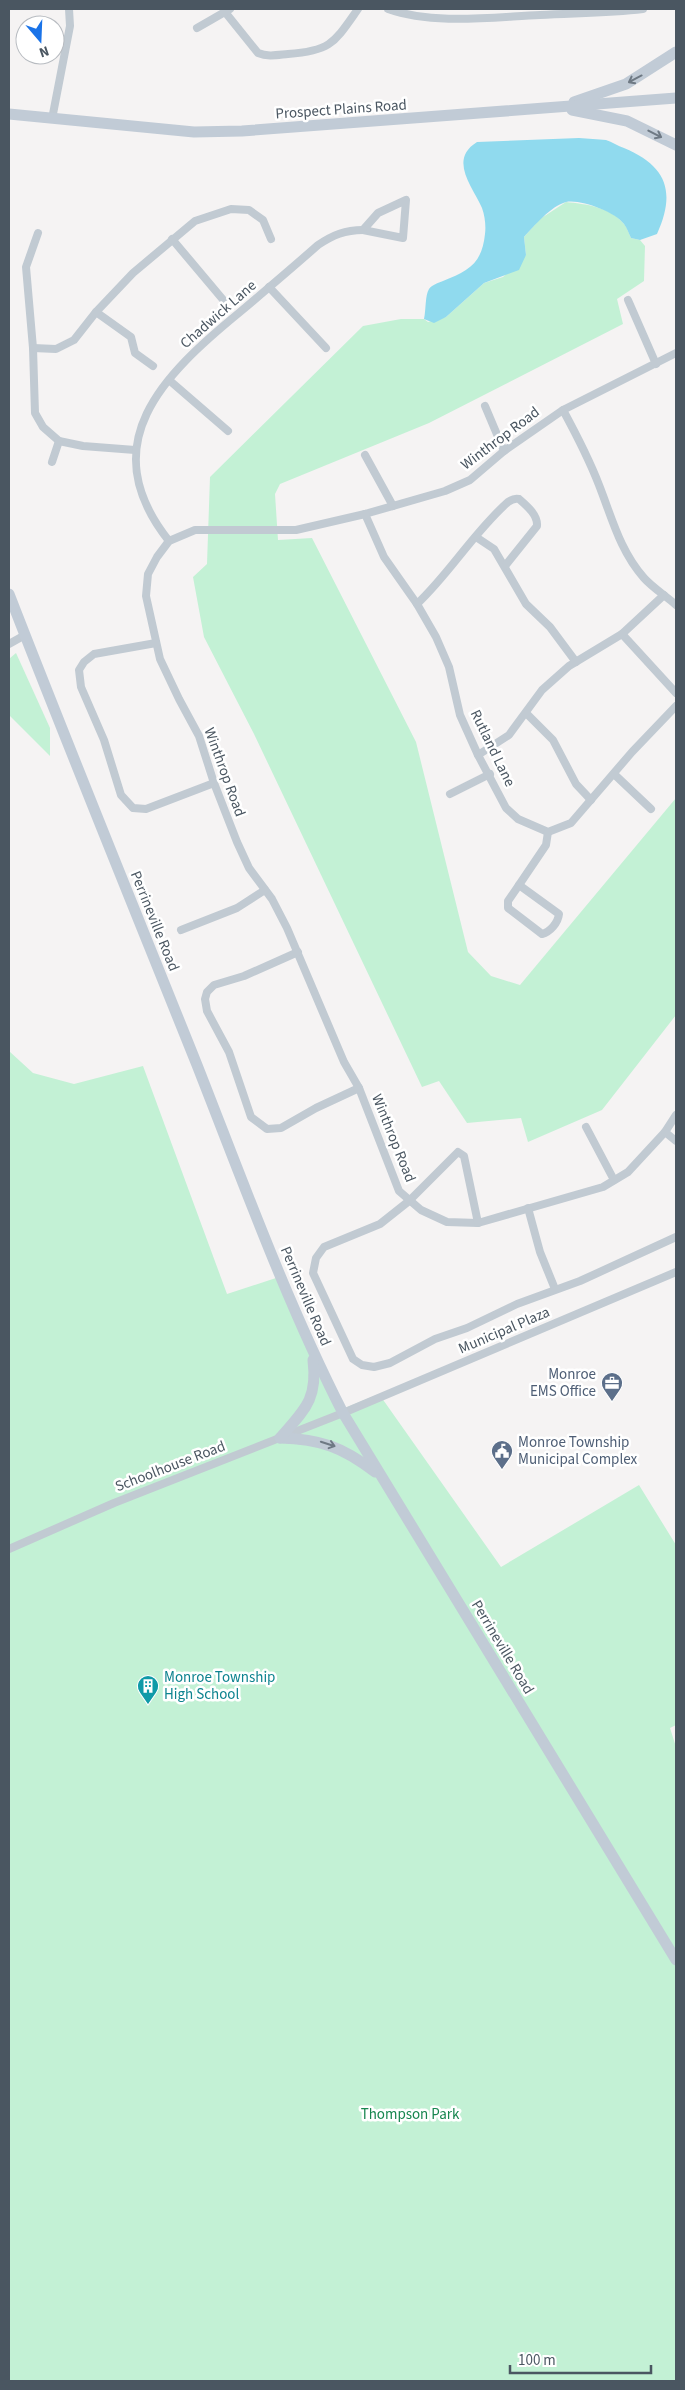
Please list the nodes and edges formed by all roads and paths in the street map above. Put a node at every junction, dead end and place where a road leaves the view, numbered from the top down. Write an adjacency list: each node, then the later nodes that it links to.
1 (69, 9): 12 (street)
2 (358, 9): 6 (street)
3 (388, 9): 5 (street)
4 (643, 9): 5 (street)
5 (592, 10)
6 (228, 11): 7 (street)
7 (197, 28)
8 (676, 52): 10 (street, one-way to 10)
9 (676, 98): 10 (street, Prospect Plains Road)
10 (558, 107): 12 (street, Prospect Plains Road); 13 (street, one-way to 13)
11 (9, 114): 12 (street, Prospect Plains Road)
12 (52, 119)
13 (676, 145)
14 (363, 230): 14 (street, Chadwick Lane); 18 (street, Chadwick Lane)
15 (38, 233): 22 (street)
16 (271, 239): 17 (street)
17 (172, 240): 20 (street); 21 (street)
18 (270, 287): 23 (street); 27 (street, Chadwick Lane)
19 (628, 300): 25 (street)
20 (224, 302)
21 (96, 312): 22 (street); 26 (street)
22 (33, 348): 31 (street)
23 (326, 348)
24 (676, 353): 25 (street, Winthrop Road)
25 (656, 364): 29 (street, Winthrop Road)
26 (153, 366)
27 (169, 380): 30 (street); 32 (street, Chadwick Lane)
28 (485, 406): 33 (street)
29 (562, 410): 33 (street, Winthrop Road); 43 (street)
30 (228, 431)
31 (59, 441): 32 (street); 35 (street)
32 (135, 450): 39 (street, Chadwick Lane)
33 (504, 451): 36 (street, Winthrop Road)
34 (365, 455): 36 (street)
35 (52, 462)
36 (393, 506): 37 (street, Winthrop Road)
37 (365, 514): 39 (street, Winthrop Road); 44 (street, Rutland Lane)
38 (476, 537): 40 (street); 40 (street); 44 (street)
39 (169, 541): 49 (street, Winthrop Road)
40 (505, 566): 50 (street)
41 (9, 594): 47 (street, Perrineville Road)
42 (676, 594): 43 (street)
43 (667, 597): 45 (street); 46 (street)
44 (417, 604): 54 (street, Rutland Lane)
45 (676, 605)
46 (622, 634): 50 (street); 51 (street)
47 (25, 635): 48 (street); 78 (street, Perrineville Road)
48 (9, 644)
49 (156, 644): 57 (street, Winthrop Road); 57 (street)
50 (576, 662): 53 (street)
51 (676, 694)
52 (676, 706): 56 (street)
53 (526, 713): 54 (street); 59 (street)
54 (478, 755): 55 (street, Rutland Lane)
55 (490, 774): 58 (street); 61 (street, Rutland Lane)
56 (614, 774): 59 (street); 60 (street)
57 (214, 782): 63 (street, Winthrop Road)
58 (450, 794)
59 (591, 800): 61 (street)
60 (651, 809)
61 (548, 832): 62 (street)
62 (519, 885): 62 (street)
63 (266, 890): 64 (street); 65 (street, Winthrop Road)
64 (181, 930)
65 (298, 952): 66 (street, Winthrop Road); 66 (street)
66 (359, 1088): 72 (street, Winthrop Road)
67 (676, 1115): 69 (street, Winthrop Road)
68 (586, 1128): 71 (street)
69 (665, 1132): 70 (street); 71 (street, Winthrop Road)
70 (676, 1141)
71 (614, 1180): 73 (street, Winthrop Road)
72 (409, 1201): 74 (street, Winthrop Road); 74 (street); 77 (street)
73 (528, 1208): 74 (street, Winthrop Road); 77 (street)
74 (478, 1223)
75 (676, 1237): 77 (street)
76 (676, 1272): 79 (street, Municipal Plaza)
77 (555, 1289)
78 (311, 1349): 79 (street, Perrineville Road); 80 (street)
79 (343, 1413): 80 (street, Schoolhouse Road); 81 (street, Perrineville Road)
80 (280, 1438): 81 (street, one-way to 81); 82 (street, Schoolhouse Road)
81 (382, 1477): 83 (street, Perrineville Road)
82 (9, 1549)
83 (676, 1960)

